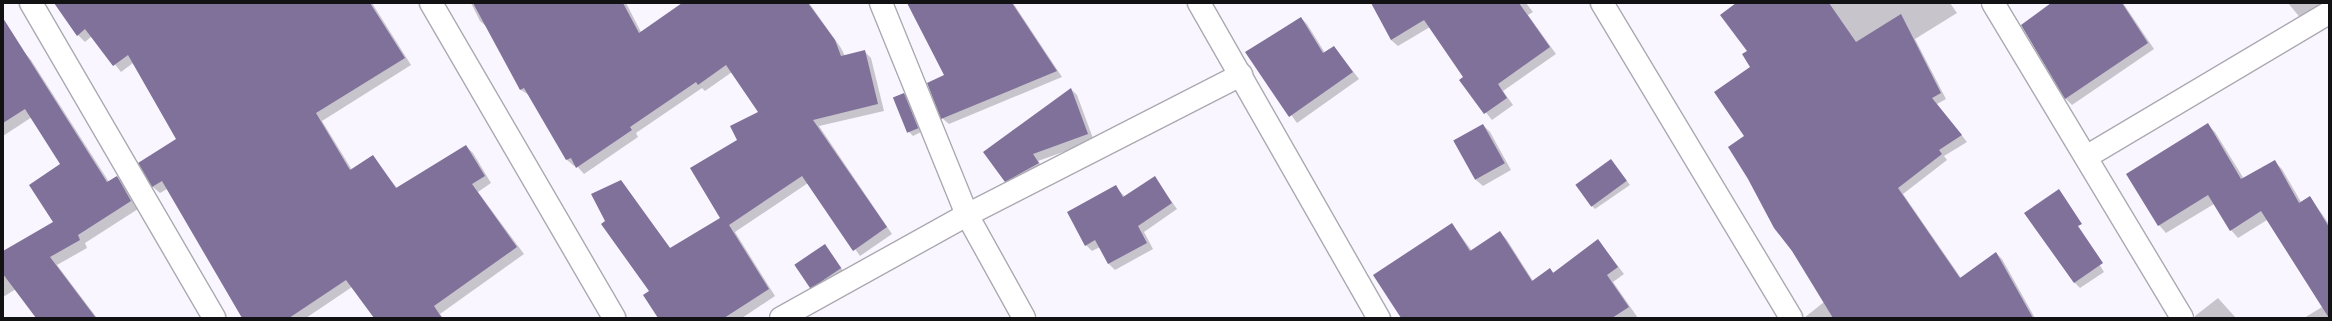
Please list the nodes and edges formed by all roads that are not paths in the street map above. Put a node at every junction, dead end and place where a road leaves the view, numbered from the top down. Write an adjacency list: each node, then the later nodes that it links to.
1 (31, 3): 12 (street)
2 (431, 3): 13 (street)
3 (881, 3): 10 (street)
4 (1199, 3): 8 (street)
5 (1602, 3): 11 (street)
6 (1993, 3): 9 (street)
7 (2329, 13): 9 (street)
8 (1241, 75): 10 (street); 16 (street)
9 (2086, 157): 17 (street)
10 (967, 215): 14 (street); 15 (street)
11 (1788, 317)
12 (214, 318)
13 (614, 318)
14 (781, 318)
15 (1024, 318)
16 (1379, 318)
17 (2182, 318)

